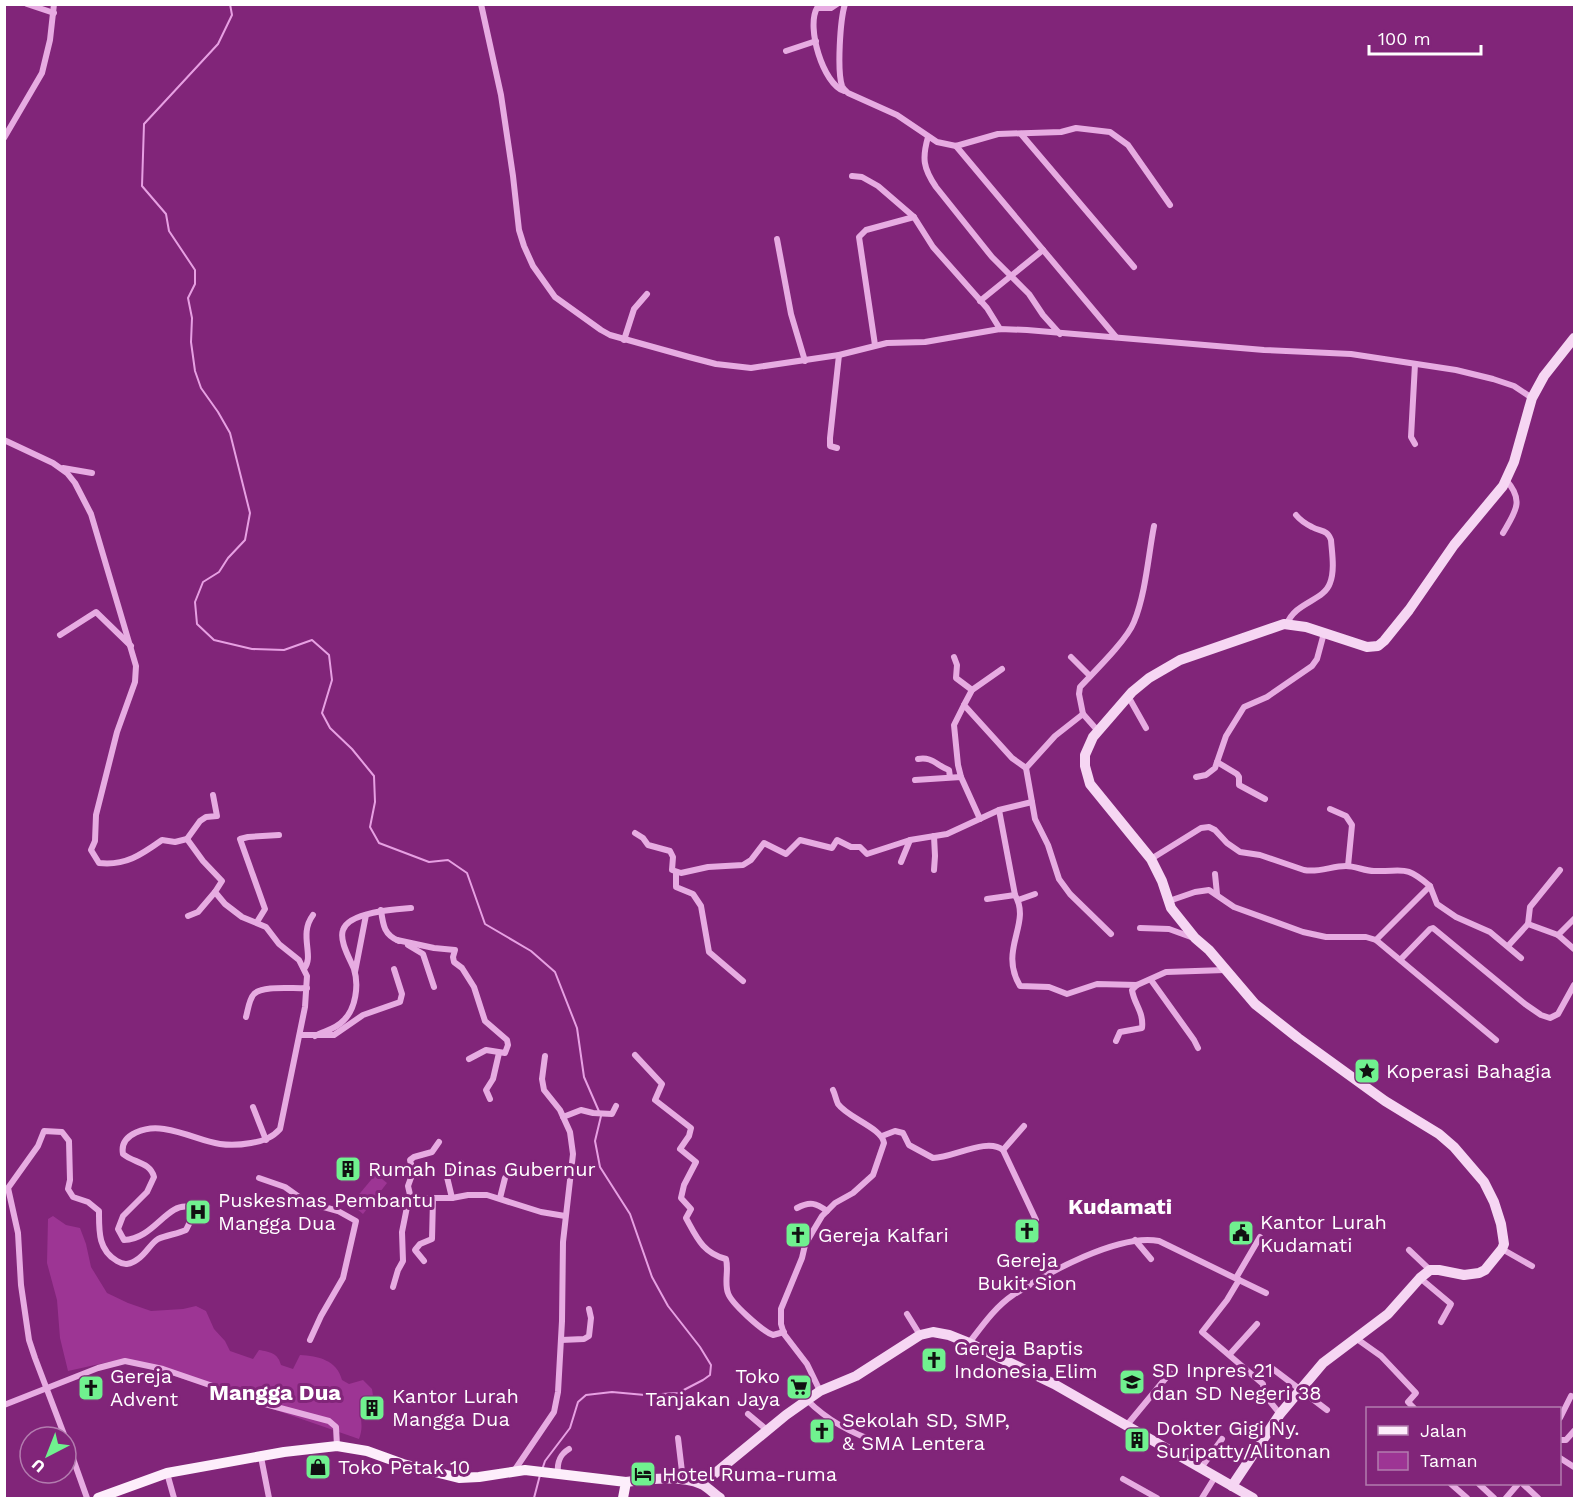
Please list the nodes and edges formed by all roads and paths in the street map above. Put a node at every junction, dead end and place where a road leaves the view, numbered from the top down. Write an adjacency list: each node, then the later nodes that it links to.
1 (27, 4): 6 (street)
2 (54, 4): 6 (street)
3 (481, 4): 27 (street)
4 (837, 4): 7 (street)
5 (845, 4): 9 (street)
6 (54, 13): 12 (street)
7 (816, 41): 8 (street); 9 (street)
8 (786, 51)
9 (845, 91): 11 (street)
10 (1021, 134): 13 (street); 15 (street); 19 (street)
11 (928, 136): 13 (street); 20 (street)
12 (4, 138)
13 (956, 146): 18 (street)
14 (852, 176): 16 (street)
15 (1170, 205)
16 (914, 217): 22 (street); 28 (street)
17 (777, 239): 30 (street)
18 (1043, 250): 20 (street); 25 (street)
19 (1134, 267)
20 (1010, 275): 22 (street); 24 (street)
21 (647, 294): 27 (street)
22 (980, 301): 23 (street)
23 (1000, 330): 24 (street); 28 (street)
24 (1061, 334): 25 (street)
25 (1116, 338): 31 (street)
26 (1575, 338): 32 (street)
27 (624, 340): 30 (street)
28 (875, 345): 29 (street)
29 (839, 355): 30 (street); 35 (street)
30 (805, 361)
31 (1415, 364): 32 (street); 34 (street)
32 (1532, 398): 38 (street)
33 (4, 441): 36 (street)
34 (1415, 444)
35 (837, 448)
36 (60, 468): 37 (street); 45 (street)
37 (92, 473)
38 (1506, 480): 41 (street); 43 (street)
39 (1296, 515): 42 (street)
40 (1154, 526): 49 (street)
41 (1503, 533)
42 (1287, 624): 43 (street); 51 (street)
43 (1324, 633): 57 (street)
44 (60, 635): 45 (street)
45 (131, 646): 72 (street)
46 (954, 657): 50 (street)
47 (1071, 657): 49 (street)
48 (1002, 669): 50 (street)
49 (1090, 676): 53 (street)
50 (972, 690): 52 (street)
51 (1128, 696): 54 (street); 55 (street)
52 (964, 705): 58 (street); 60 (street)
53 (1083, 714): 55 (street); 58 (street)
54 (1146, 728)
55 (1098, 731): 74 (street)
56 (918, 759): 59 (street)
57 (1217, 762): 61 (street); 64 (street)
58 (1026, 768): 65 (street)
59 (950, 777): 60 (street); 62 (street)
60 (961, 777): 68 (street)
61 (1196, 777)
62 (915, 780)
63 (213, 795): 72 (street)
64 (1265, 799)
65 (1032, 802): 67 (street); 97 (street)
66 (1330, 809): 76 (street)
67 (999, 810): 68 (street); 85 (street)
68 (980, 819): 71 (street)
69 (635, 832): 79 (street)
70 (279, 835): 94 (street)
71 (934, 836): 73 (street); 77 (street)
72 (187, 839): 82 (street)
73 (909, 840): 75 (street); 79 (street)
74 (1151, 859): 76 (street); 87 (street)
75 (901, 862)
76 (1348, 866): 81 (street)
77 (934, 870)
78 (1560, 870): 95 (street)
79 (676, 872): 111 (street)
80 (1215, 874): 84 (street)
81 (1430, 886): 101 (street); 102 (street)
82 (215, 892): 92 (street); 94 (street)
83 (1035, 894): 85 (street)
84 (1217, 894): 87 (street); 101 (street)
85 (1017, 897): 86 (street); 112 (street)
86 (987, 899)
87 (1169, 901): 99 (street)
88 (411, 908): 89 (street)
89 (381, 910): 91 (street); 100 (street)
90 (313, 915): 106 (street)
91 (366, 915): 109 (street); 109 (street)
92 (188, 916)
93 (1575, 919): 98 (street)
94 (257, 922): 106 (street)
95 (1528, 924): 98 (street); 102 (street)
96 (1140, 928): 99 (street)
97 (1111, 934)
98 (1558, 935): 103 (street)
99 (1195, 938): 108 (street)
100 (397, 940): 114 (street); 122 (street)
101 (1376, 940): 105 (street)
102 (1508, 946): 104 (street)
103 (1575, 949)
104 (1521, 958)
105 (1401, 959): 113 (street); 119 (street)
106 (304, 969): 115 (street)
107 (394, 969): 118 (street)
108 (1225, 970): 110 (street); 149 (street)
109 (355, 972): 118 (street)
110 (1151, 980): 112 (street); 121 (street)
111 (743, 981)
112 (1137, 985): 120 (street)
113 (1575, 985)
114 (434, 987)
115 (307, 988): 116 (street); 117 (street)
116 (246, 1017)
117 (300, 1035): 118 (street); 133 (street)
118 (315, 1036)
119 (1496, 1040)
120 (1116, 1041)
121 (1198, 1048)
122 (499, 1053): 125 (street); 127 (street)
123 (635, 1055): 163 (street)
124 (546, 1056): 130 (street)
125 (469, 1059)
126 (833, 1090): 132 (street)
127 (490, 1099)
128 (616, 1106): 130 (street)
129 (253, 1107): 133 (street)
130 (563, 1117): 145 (street)
131 (1024, 1126): 135 (street)
132 (882, 1136): 135 (street); 144 (street)
133 (266, 1140): 173 (street)
134 (439, 1142): 141 (street)
135 (1003, 1150): 146 (street)
136 (462, 1163): 139 (street)
137 (259, 1178): 166 (street)
138 (505, 1178): 140 (street)
139 (452, 1198): 140 (street); 142 (street)
140 (500, 1198): 145 (street)
141 (411, 1199): 142 (street); 157 (street)
142 (433, 1199): 152 (street)
143 (797, 1208): 144 (street)
144 (827, 1210): 163 (street)
145 (565, 1216): 167 (street)
146 (1036, 1220)
147 (1260, 1237): 156 (street)
148 (1135, 1240): 151 (street); 156 (street); 168 (street)
149 (1502, 1249): 153 (street); 154 (street)
150 (1409, 1250): 154 (street)
151 (1151, 1259)
152 (424, 1261)
153 (1532, 1266)
154 (1430, 1270): 155 (street)
155 (1420, 1278): 161 (street); 165 (street)
156 (1238, 1279): 158 (street); 169 (street)
157 (393, 1287)
158 (1266, 1293)
159 (589, 1309): 167 (street)
160 (908, 1314): 164 (street)
161 (1441, 1322)
162 (1257, 1324): 169 (street)
163 (783, 1332): 174 (street)
164 (920, 1335): 168 (street); 174 (street)
165 (1357, 1339): 172 (street); 178 (street)
166 (310, 1340)
167 (561, 1340): 197 (street)
168 (969, 1343): 184 (street)
169 (1230, 1354): 181 (street)
170 (1273, 1369): 172 (street)
171 (1170, 1373): 184 (street)
172 (1300, 1389): 179 (street); 181 (street)
173 (46, 1390): 177 (street); 183 (street); 191 (street)
174 (820, 1391): 176 (street)
175 (1571, 1396): 182 (street)
176 (807, 1400): 185 (street); 190 (street)
177 (4, 1405)
178 (1413, 1407)
179 (1327, 1410)
180 (748, 1414): 185 (street)
181 (1280, 1414): 210 (street)
182 (1561, 1416)
183 (61, 1425)
184 (1127, 1425): 196 (street)
185 (767, 1430): 205 (street)
186 (1575, 1431): 189 (street)
187 (678, 1438): 203 (street)
188 (1222, 1440): 196 (street)
189 (1561, 1440)
190 (880, 1443)
191 (337, 1446): 193 (main road); 197 (main road)
192 (569, 1449): 200 (street)
193 (261, 1457): 199 (main road); 214 (street)
194 (1561, 1459): 195 (street)
195 (1575, 1467)
196 (1201, 1468): 201 (street)
197 (520, 1470): 200 (main road)
198 (78, 1472): 211 (street)
199 (167, 1473): 212 (main road); 213 (street)
200 (554, 1473): 204 (main road)
201 (1215, 1478): 210 (street); 218 (street)
202 (1123, 1479): 217 (street)
203 (683, 1480): 204 (street); 205 (street)
204 (626, 1482): 215 (main road)
205 (702, 1484): 216 (street)
206 (1452, 1485): 220 (street)
207 (1480, 1485): 221 (street)
208 (1517, 1485): 222 (street)
209 (1524, 1485): 223 (street)
210 (1232, 1486): 219 (street)
211 (87, 1498)
212 (98, 1498)
213 (174, 1498)
214 (269, 1498)
215 (623, 1498)
216 (720, 1498)
217 (1157, 1498)
218 (1202, 1498)
219 (1253, 1498)
220 (1467, 1498)
221 (1494, 1498)
222 (1506, 1498)
223 (1538, 1498)

